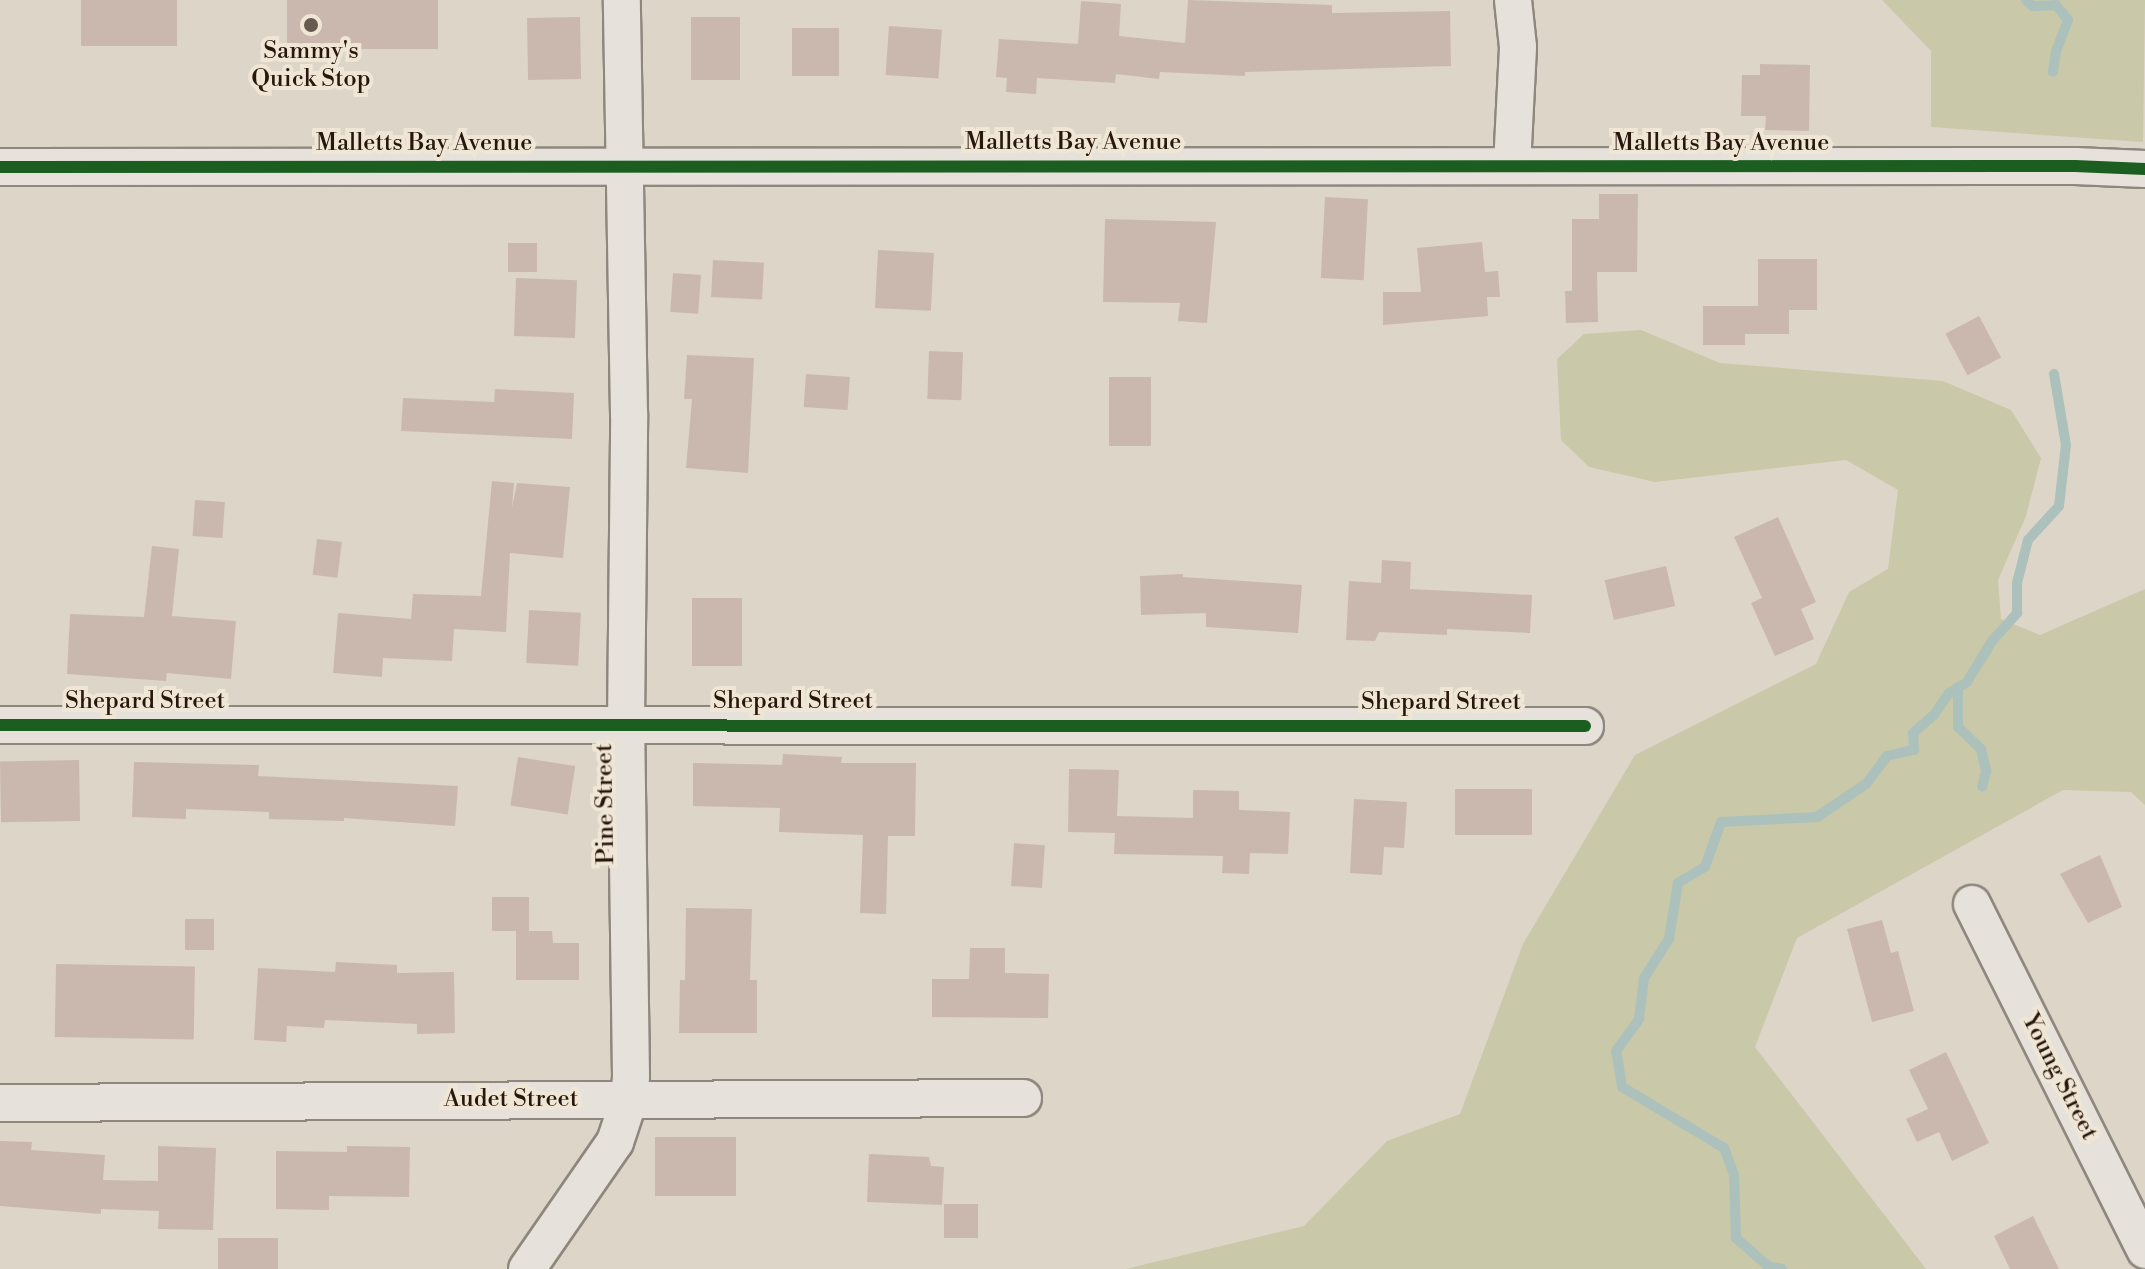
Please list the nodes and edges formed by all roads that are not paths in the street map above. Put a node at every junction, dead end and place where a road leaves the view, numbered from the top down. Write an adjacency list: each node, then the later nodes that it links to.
1 (622, 0): 3 (street, Pine Street)
2 (1513, 0): 4 (street)
3 (623, 165): 4 (street, Malletts Bay Avenue); 5 (street, Malletts Bay Avenue); 7 (street, Pine Street)
4 (1512, 166): 6 (street, Malletts Bay Avenue)
5 (0, 167)
6 (2145, 169)
7 (626, 723): 8 (street, Shepard Street); 9 (street, Shepard Street); 12 (street, Pine Street)
8 (0, 725)
9 (1585, 726)
10 (1972, 904): 14 (street, Young Street)
11 (1023, 1098): 12 (street, Audet Street)
12 (629, 1100): 13 (street, Audet Street); 15 (street, Pine Street)
13 (0, 1103)
14 (2145, 1250)
15 (527, 1269)

